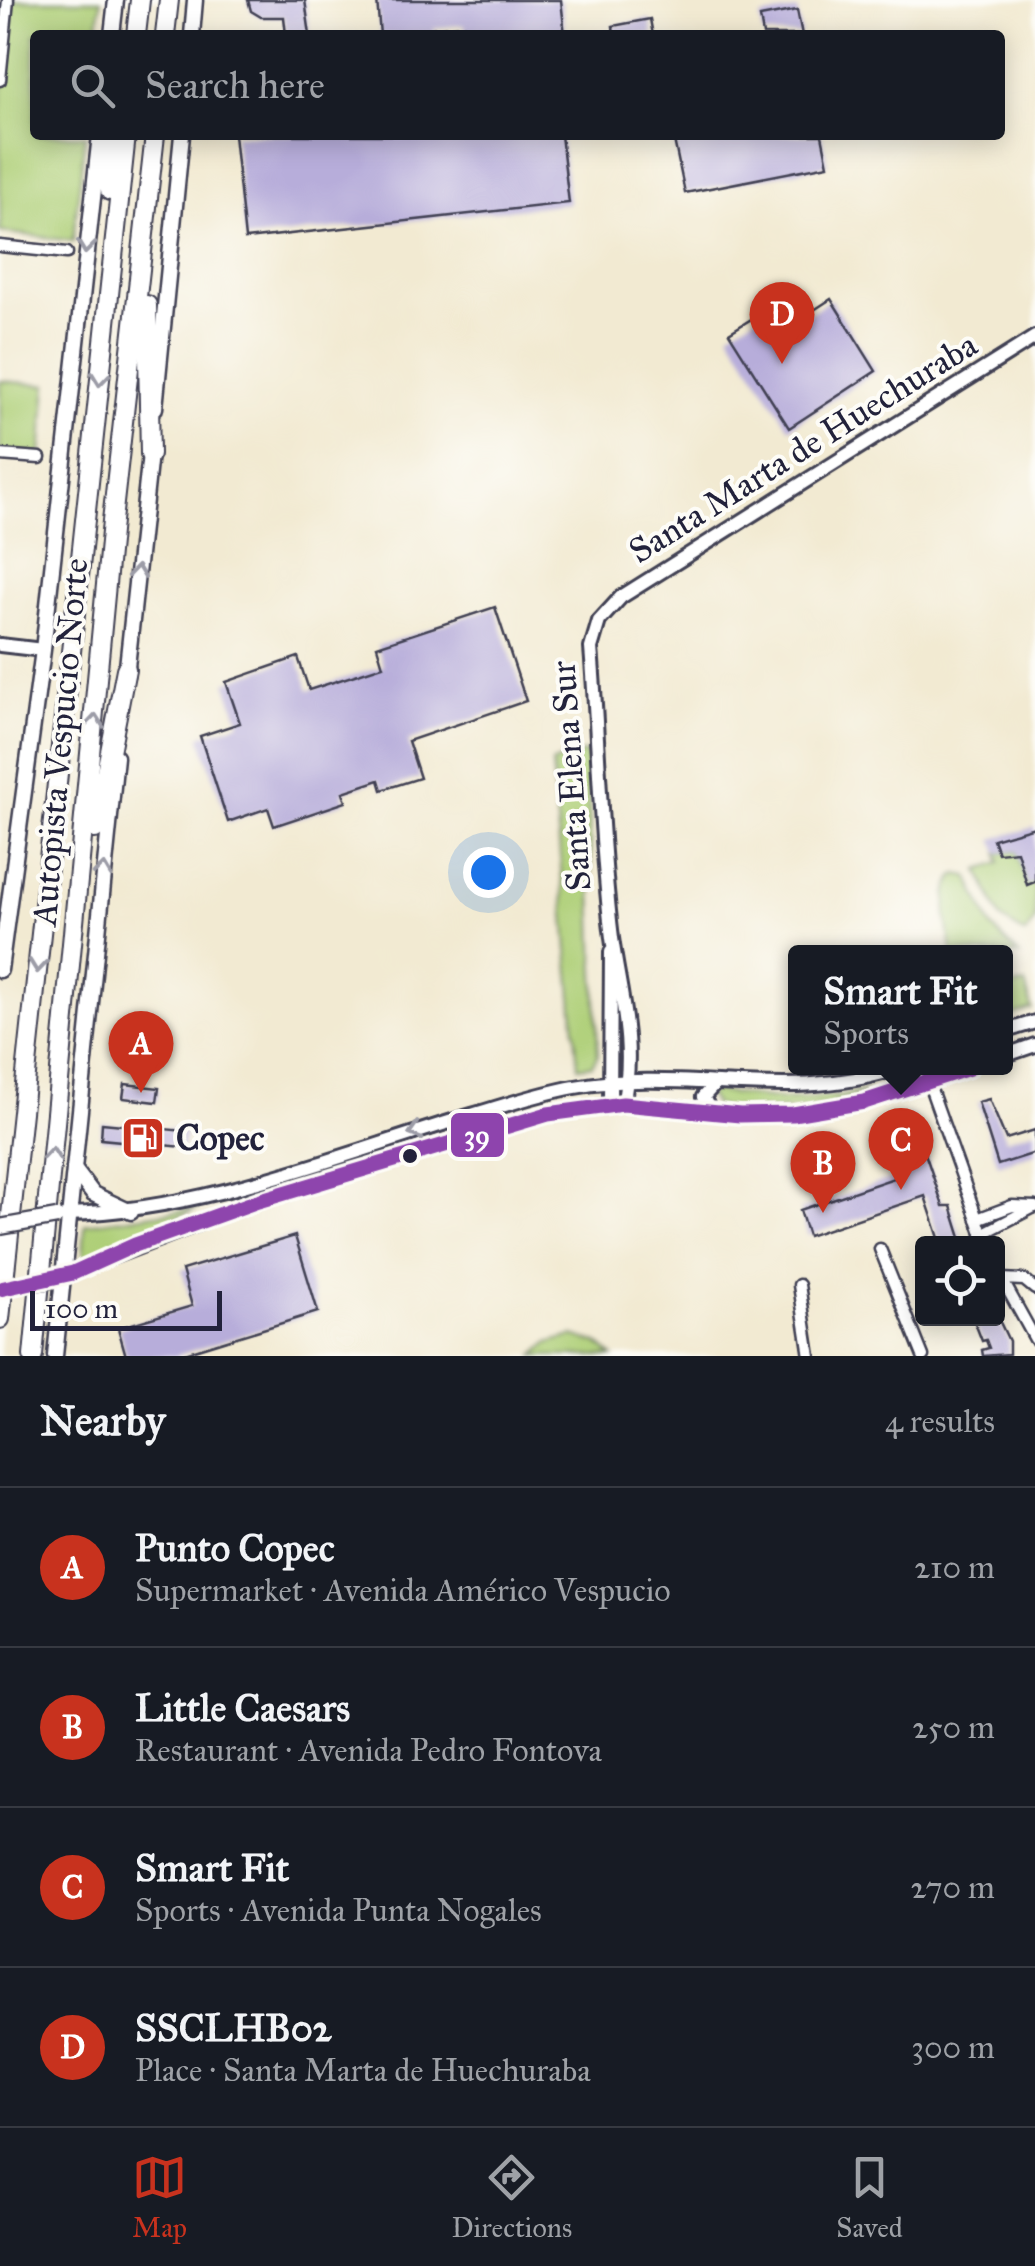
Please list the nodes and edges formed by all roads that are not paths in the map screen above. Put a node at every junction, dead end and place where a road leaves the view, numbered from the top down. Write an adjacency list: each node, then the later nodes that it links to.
1 (8, 0): 10 (street)
2 (116, 0): 6 (main road)
3 (140, 0): 7 (highway)
4 (168, 0): 8 (highway)
5 (195, 0): 9 (main road)
6 (113, 30)
7 (137, 30)
8 (165, 30)
9 (192, 30)
10 (2, 49): 11 (street)
11 (0, 80)
12 (99, 140): 27 (main road, one-way to 27)
13 (110, 140): 20 (highway)
14 (125, 140): 20 (highway, Autopista Vespucio Norte)
15 (155, 140): 17 (highway, Autopista Vespucio Norte)
16 (181, 140): 22 (main road)
17 (145, 238): 22 (highway); 29 (highway, Autopista Vespucio Norte, one-way to 17)
18 (0, 246): 19 (street)
19 (67, 253)
20 (110, 282): 55 (highway, Autopista Vespucio Norte, one-way to 55)
21 (1035, 337): 25 (street, Santa Marta de Huechuraba)
22 (150, 454): 28 (main road, one-way to 22)
23 (0, 455): 24 (street)
24 (40, 458)
25 (604, 612): 30 (street, Santa Elena Sur)
26 (0, 645): 27 (street)
27 (43, 650): 31 (main road)
28 (126, 669): 29 (highway); 40 (main road, one-way to 28)
29 (77, 922): 57 (highway, Autopista Vespucio Norte, one-way to 29)
30 (612, 939): 34 (street, Santa Elena Sur); 36 (street, Santa Elena Sur)
31 (0, 970)
32 (875, 1075): 37 (street)
33 (946, 1075): 35 (street)
34 (628, 1081): 36 (street); 37 (street); 38 (street, Santa Elena Sur)
35 (928, 1081): 39 (street); 44 (street)
36 (611, 1082): 38 (street, Santa Elena Sur); 42 (street, one-way to 42)
37 (716, 1083): 39 (street)
38 (616, 1104): 39 (street); 50 (street)
39 (710, 1112)
40 (73, 1168): 42 (main road); 43 (main road)
41 (1034, 1207): 44 (street); 47 (street)
42 (131, 1212): 43 (street)
43 (62, 1216): 45 (main road, bridge); 50 (main road)
44 (977, 1220): 46 (street)
45 (0, 1226)
46 (983, 1236)
47 (988, 1236)
48 (880, 1249): 60 (street)
49 (1005, 1277): 54 (street)
50 (56, 1279): 53 (main road, bridge); 58 (main road)
51 (799, 1285): 59 (street)
52 (1005, 1286): 56 (street)
53 (0, 1289)
54 (1035, 1289)
55 (0, 1319)
56 (1035, 1339)
57 (33, 1356)
58 (56, 1356)
59 (810, 1356)
60 (923, 1356)

